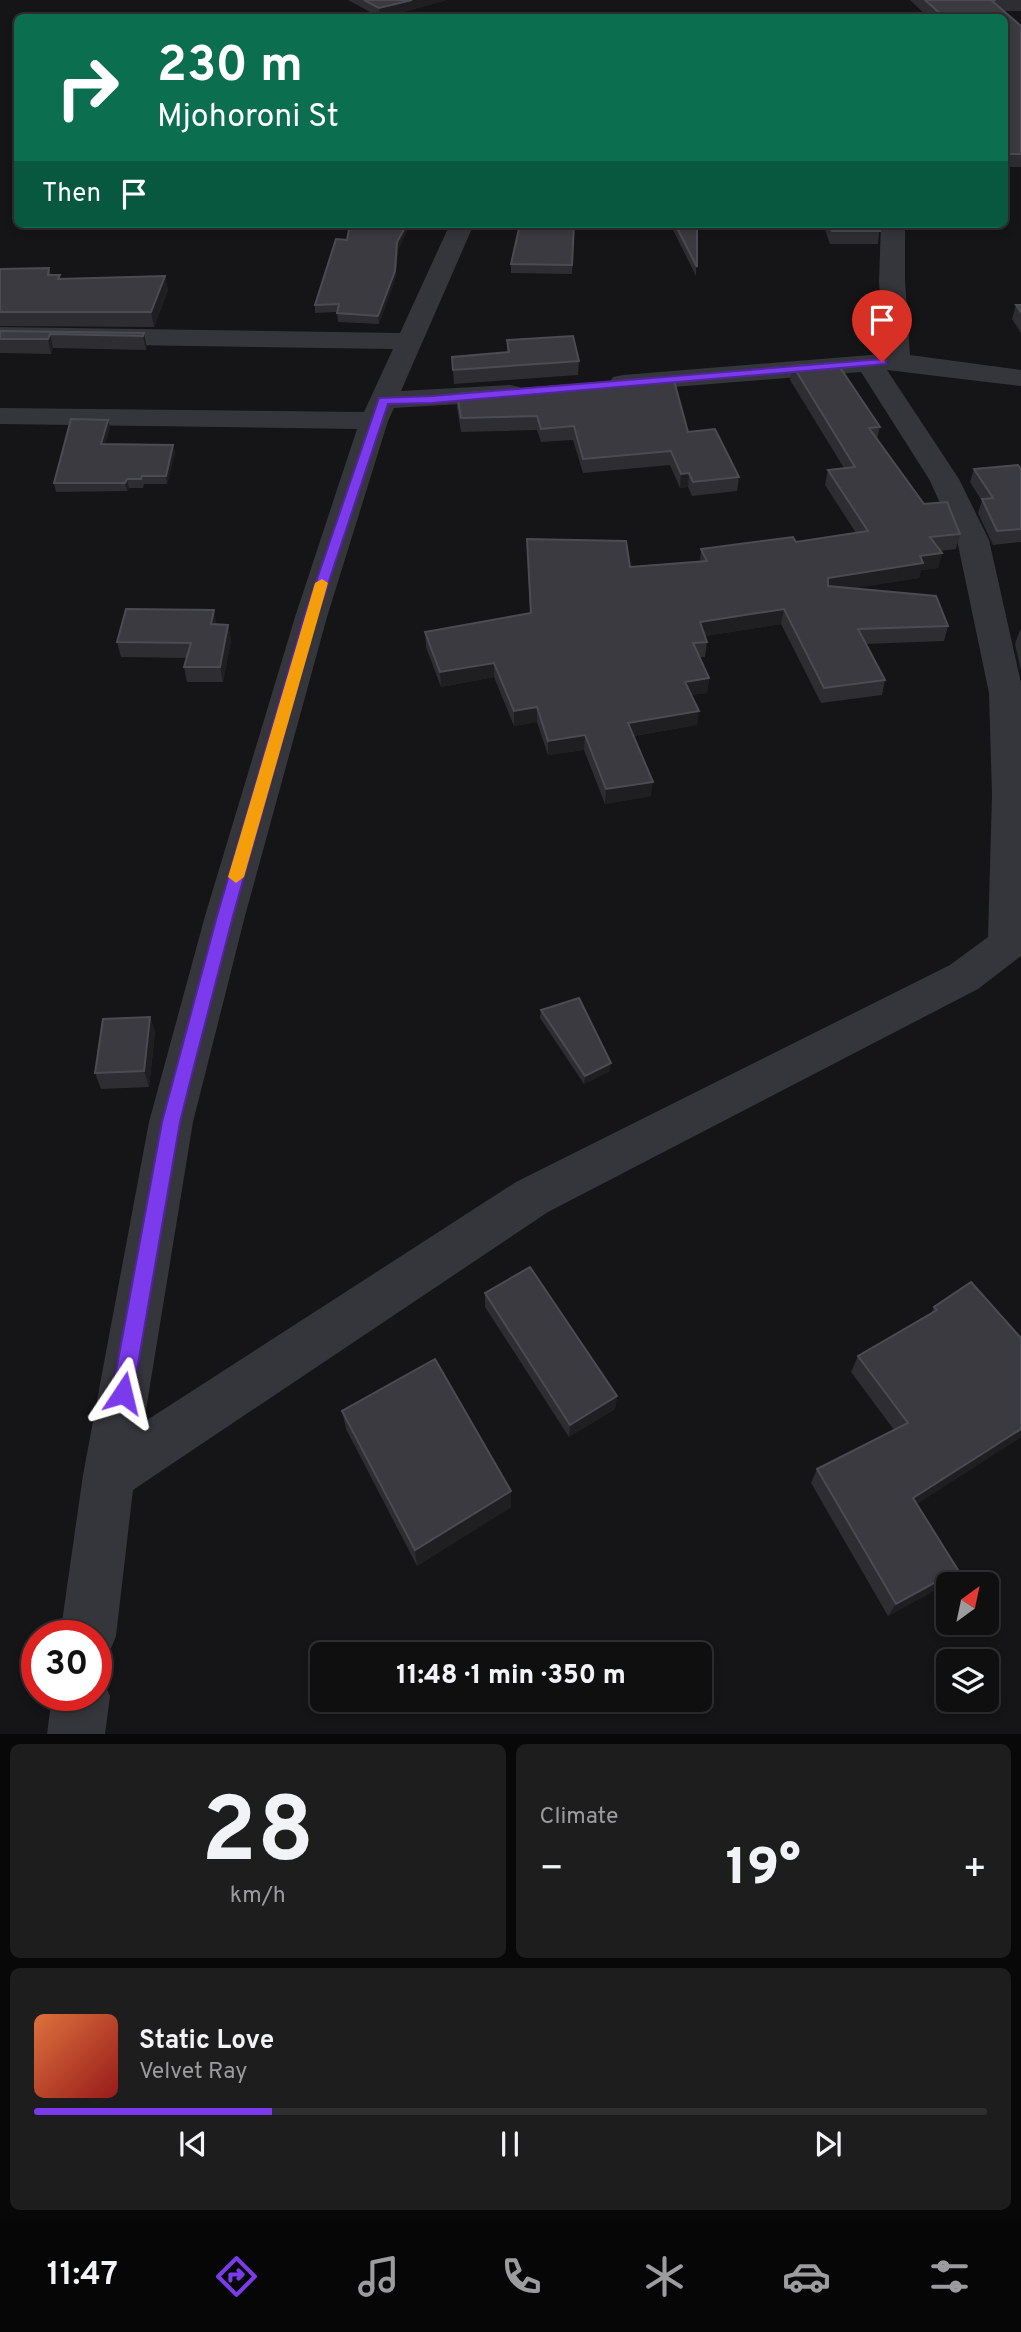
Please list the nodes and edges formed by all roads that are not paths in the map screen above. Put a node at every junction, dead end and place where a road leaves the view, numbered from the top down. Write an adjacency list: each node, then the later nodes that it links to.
1 (460, 228): 4 (street)
2 (893, 228): 5 (street)
3 (0, 335): 4 (street)
4 (410, 341): 9 (street)
5 (882, 362): 6 (street); 7 (street); 11 (street)
6 (1021, 378)
7 (591, 386)
8 (538, 391): 9 (street)
9 (378, 411): 10 (street); 11 (street)
10 (0, 416)
11 (108, 1475): 12 (street)
12 (90, 1620)
13 (79, 1711): 14 (street)
14 (76, 1734)

